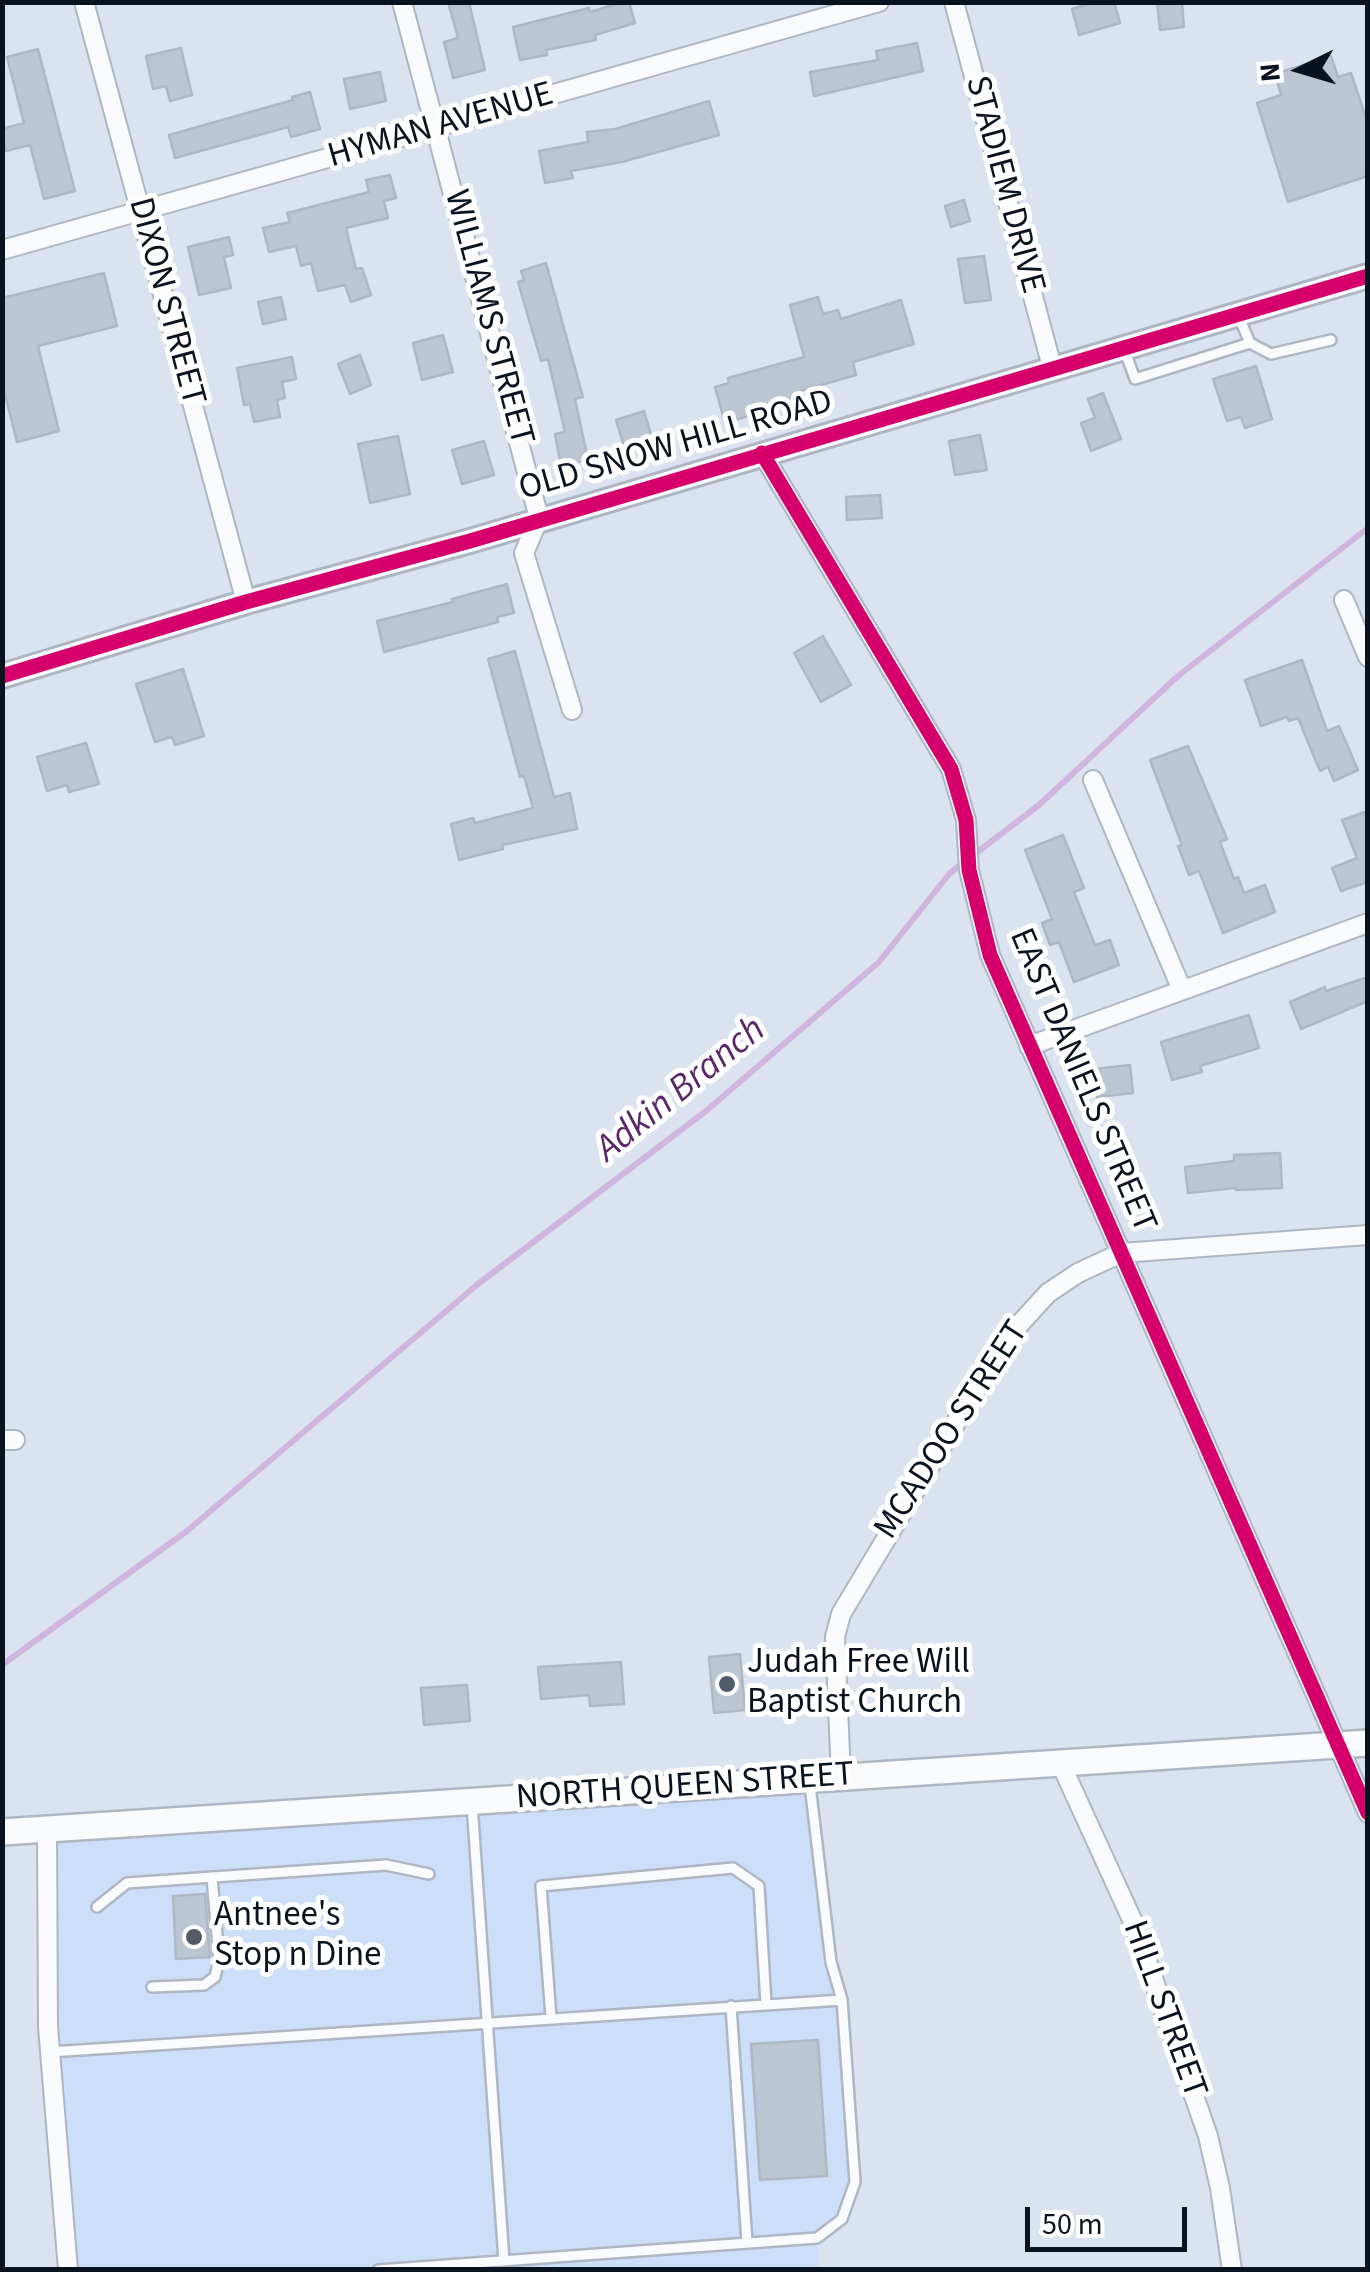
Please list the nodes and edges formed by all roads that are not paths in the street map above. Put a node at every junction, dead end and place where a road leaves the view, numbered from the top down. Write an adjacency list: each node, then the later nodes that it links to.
1 (84, 2): 6 (street, DIXON STREET)
2 (402, 2): 5 (street, WILLIAMS STREET)
3 (878, 2): 5 (street, HYMAN AVENUE)
4 (954, 2): 13 (street, STADIEM DRIVE)
5 (436, 129): 6 (street, HYMAN AVENUE); 15 (street, WILLIAMS STREET)
6 (140, 212): 7 (street, HYMAN AVENUE); 17 (street, DIXON STREET)
7 (2, 250)
8 (1368, 276): 9 (street, OLD SNOW HILL ROAD)
9 (1238, 315): 11 (lane); 12 (street, OLD SNOW HILL ROAD)
10 (1331, 340): 11 (lane)
11 (1250, 344): 12 (lane)
12 (1123, 346): 13 (street, OLD SNOW HILL ROAD)
13 (1052, 368): 14 (street, OLD SNOW HILL ROAD)
14 (762, 453): 15 (street, OLD SNOW HILL ROAD); 24 (street, EAST DANIELS STREET)
15 (539, 518): 17 (street, OLD SNOW HILL ROAD); 20 (street)
16 (1344, 600): 18 (street)
17 (246, 602): 19 (street, OLD SNOW HILL ROAD)
18 (1368, 656)
19 (2, 676)
20 (572, 710)
21 (1094, 780): 23 (street)
22 (1368, 923): 23 (street)
23 (1182, 990): 24 (street)
24 (1029, 1046): 26 (street, EAST DANIELS STREET)
25 (1368, 1234): 26 (street, MCADOO STREET)
26 (1121, 1253): 28 (street, EAST DANIELS STREET); 30 (street, MCADOO STREET)
27 (1368, 1743): 28 (main road, NORTH QUEEN STREET)
28 (1337, 1745): 29 (main road, NORTH QUEEN STREET); 33 (street, EAST DANIELS STREET)
29 (1060, 1762): 30 (main road, NORTH QUEEN STREET); 50 (street, HILL STREET)
30 (841, 1778): 31 (main road, NORTH QUEEN STREET)
31 (810, 1780): 32 (main road, NORTH QUEEN STREET); 40 (lane)
32 (471, 1802): 34 (main road, NORTH QUEEN STREET); 44 (lane)
33 (1368, 1814)
34 (47, 1829): 35 (main road, NORTH QUEEN STREET); 45 (street)
35 (2, 1832)
36 (429, 1874): 37 (lane)
37 (212, 1877): 38 (lane); 39 (lane)
38 (96, 1907)
39 (152, 1987)
40 (842, 2000): 41 (lane); 46 (lane)
41 (766, 2004): 42 (lane); 43 (lane)
42 (731, 2006): 43 (lane); 46 (lane)
43 (550, 2017): 44 (lane)
44 (487, 2021): 45 (lane); 47 (lane)
45 (50, 2052): 48 (street)
46 (747, 2244): 47 (lane)
47 (504, 2260): 49 (lane)
48 (68, 2270)
49 (378, 2270)
50 (1232, 2270)

